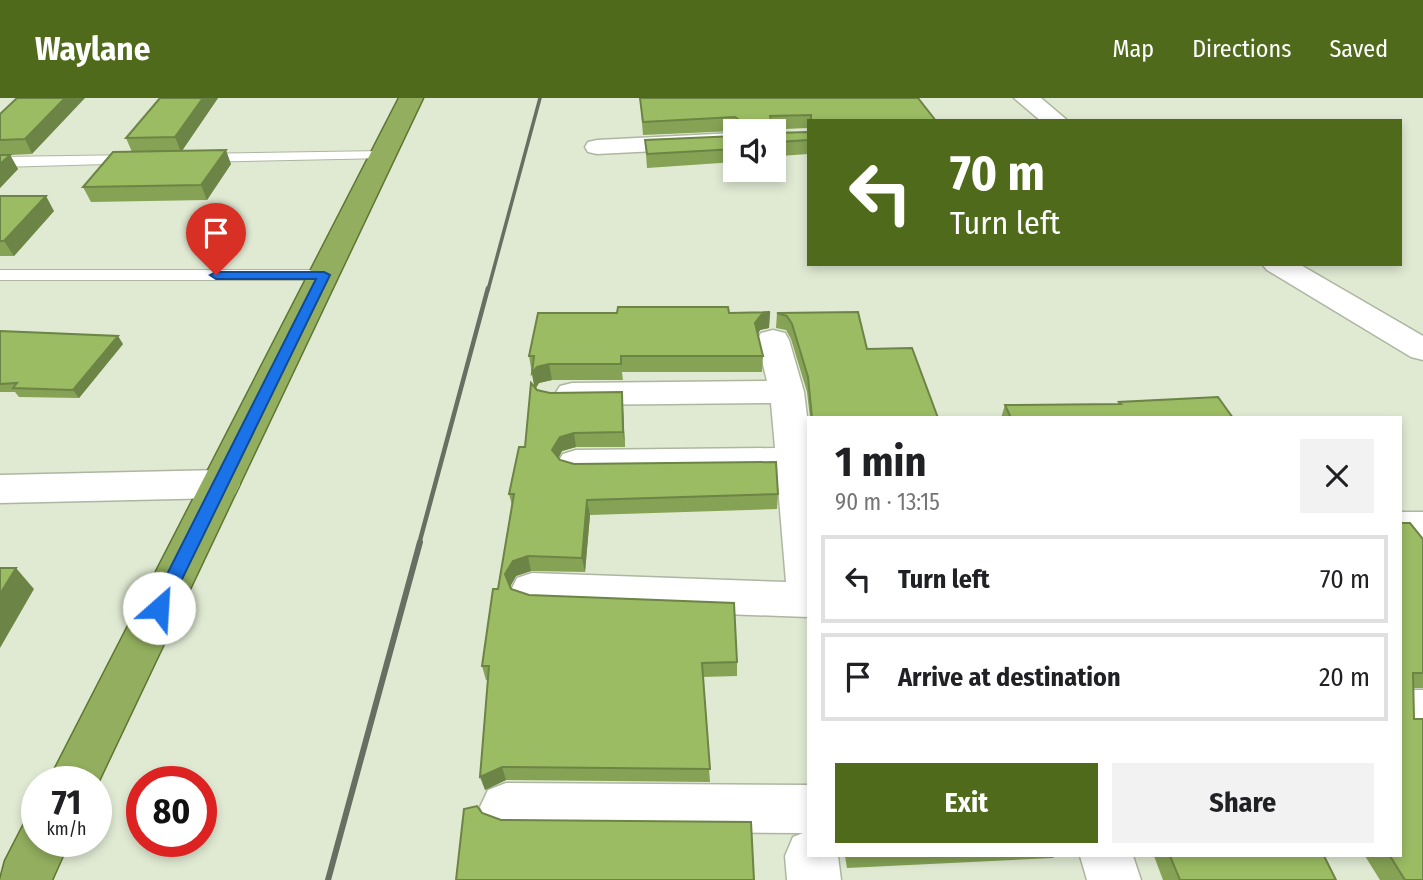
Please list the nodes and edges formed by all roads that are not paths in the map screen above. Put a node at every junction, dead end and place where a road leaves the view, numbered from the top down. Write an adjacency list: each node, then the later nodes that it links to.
1 (411, 98): 6 (highway)
2 (1026, 98): 3 (street)
3 (1053, 119)
4 (723, 141): 5 (street)
5 (597, 147)
6 (383, 155): 8 (lane); 12 (highway)
7 (151, 159): 9 (lane)
8 (178, 159)
9 (0, 162)
10 (1280, 266): 14 (street)
11 (0, 275): 12 (lane)
12 (324, 275): 19 (highway)
13 (774, 340): 15 (street)
14 (1423, 350)
15 (787, 392): 16 (street); 17 (street)
16 (552, 394)
17 (795, 461): 18 (street); 23 (street)
18 (576, 463)
19 (221, 484): 20 (street); 28 (highway)
20 (0, 489)
21 (1402, 527): 22 (street)
22 (1423, 527)
23 (807, 580)
24 (532, 590): 25 (street)
25 (807, 600)
26 (1423, 710): 27 (street)
27 (1402, 711)
28 (81, 766)
29 (506, 807): 30 (street)
30 (807, 809)
31 (36, 857): 34 (highway)
32 (812, 857): 35 (street)
33 (1107, 857): 36 (street)
34 (24, 880)
35 (814, 880)
36 (1114, 880)

